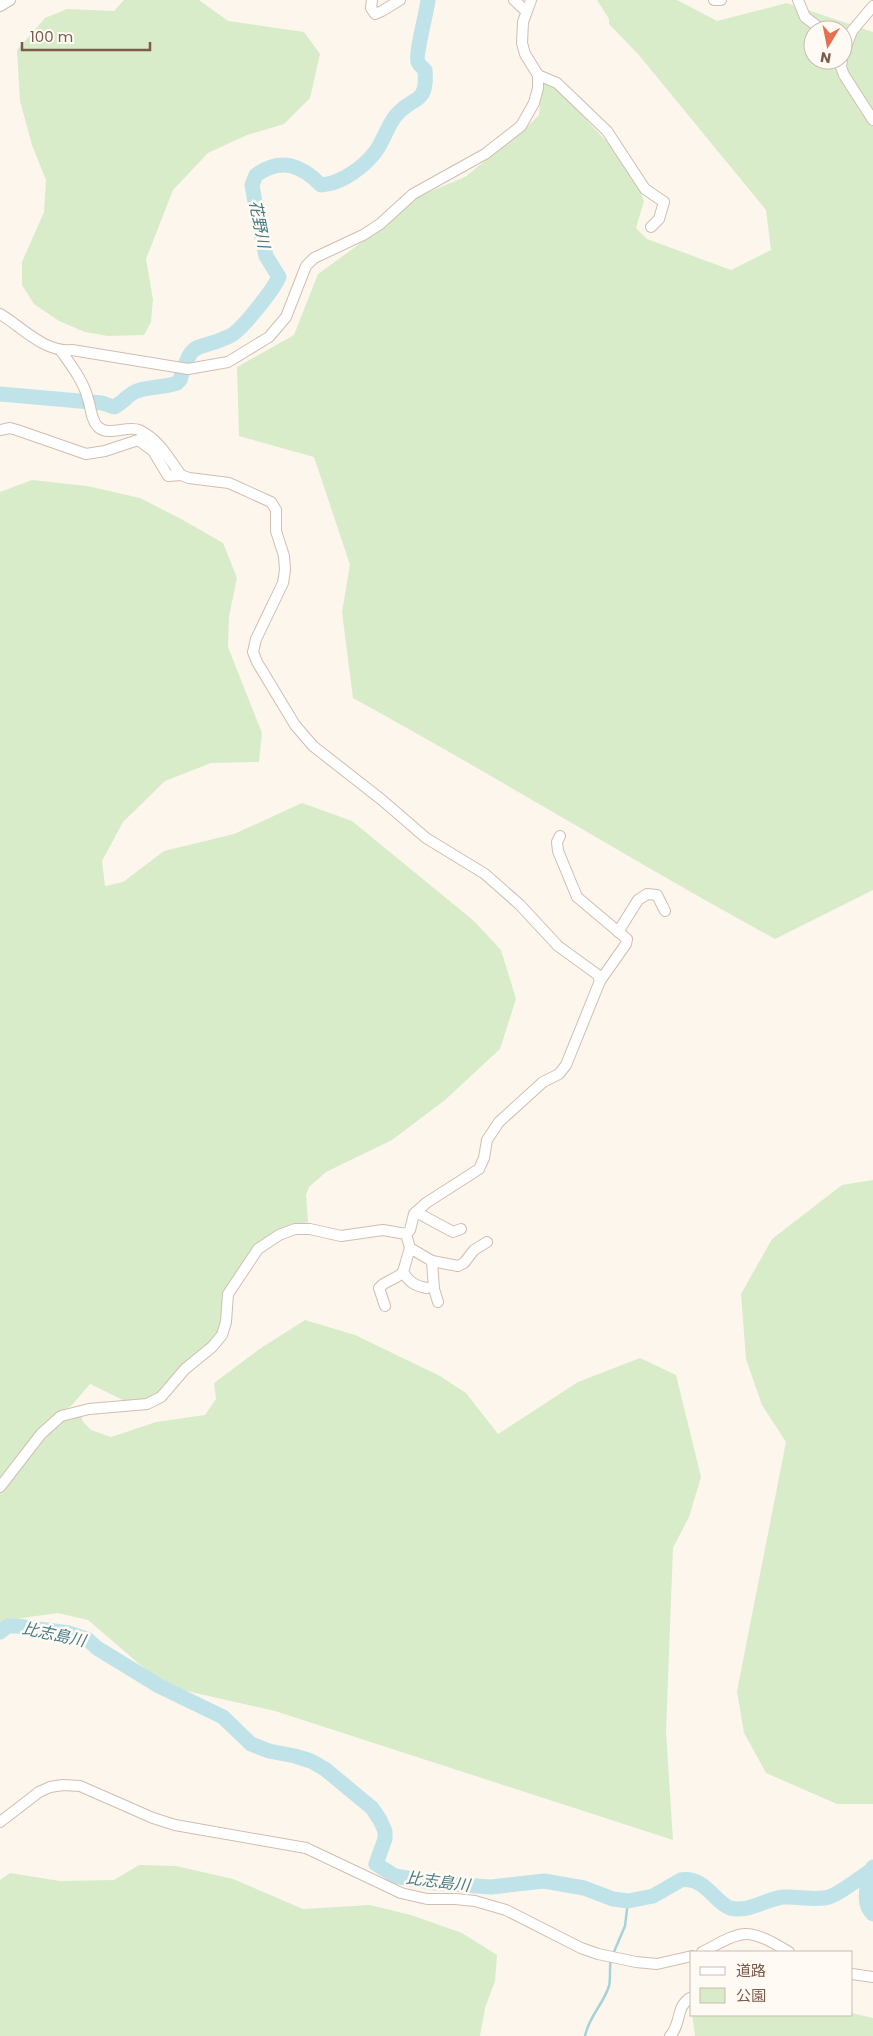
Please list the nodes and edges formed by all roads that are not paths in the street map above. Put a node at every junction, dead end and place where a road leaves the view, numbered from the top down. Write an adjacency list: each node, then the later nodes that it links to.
1 (10, 0): 9 (street)
2 (372, 0): 3 (street)
3 (400, 0)
4 (514, 0): 11 (street)
5 (530, 0): 11 (street)
6 (714, 0): 7 (street)
7 (721, 0)
8 (798, 0): 12 (street)
9 (0, 6)
10 (873, 6): 13 (street)
11 (526, 11): 15 (street)
12 (809, 20)
13 (853, 30)
14 (842, 70): 16 (street)
15 (538, 75): 17 (street); 19 (street)
16 (873, 120)
17 (651, 227)
18 (0, 314): 19 (street)
19 (61, 351): 21 (street)
20 (0, 430): 21 (street)
21 (181, 475): 25 (street)
22 (560, 836): 24 (street)
23 (666, 911): 24 (street)
24 (618, 932): 25 (street)
25 (600, 981): 26 (street)
26 (416, 1212): 27 (street); 28 (street)
27 (461, 1229)
28 (406, 1234): 30 (street); 36 (street)
29 (487, 1242): 31 (street)
30 (410, 1248): 31 (street); 32 (street)
31 (432, 1261): 34 (street)
32 (403, 1272): 33 (street); 35 (street)
33 (427, 1288)
34 (438, 1302)
35 (384, 1306)
36 (0, 1488)
37 (0, 1822): 40 (street)
38 (715, 1949): 39 (street)
39 (787, 1951)
40 (690, 1956)
41 (853, 1974): 42 (street)
42 (873, 1977)
43 (690, 1999): 44 (street)
44 (670, 2036)

